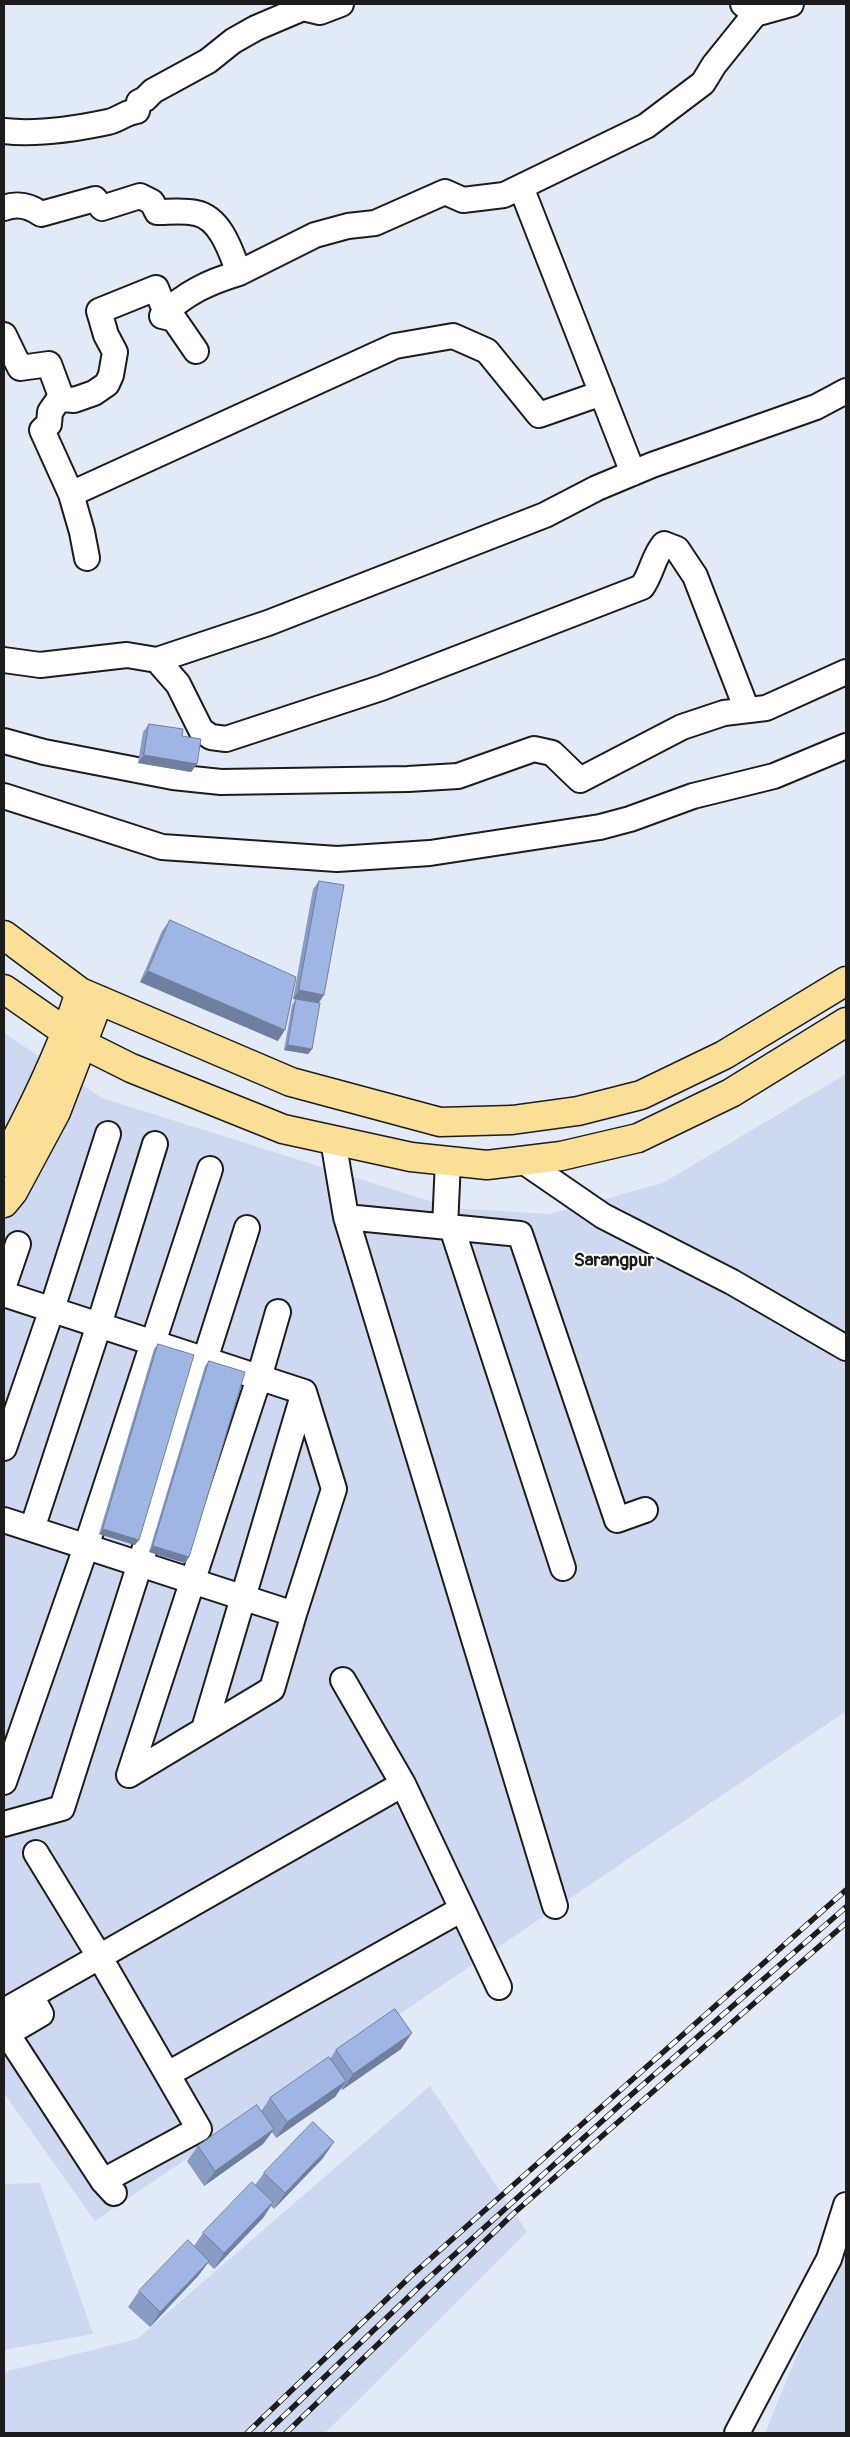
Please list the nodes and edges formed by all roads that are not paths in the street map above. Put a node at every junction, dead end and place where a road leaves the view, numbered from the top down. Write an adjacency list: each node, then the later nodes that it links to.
1 (341, 4): 4 (street)
2 (791, 4): 3 (street)
3 (749, 9): 5 (street)
4 (4, 131)
5 (521, 187): 7 (street); 11 (street)
6 (4, 208): 7 (street)
7 (239, 273): 8 (street)
8 (166, 312): 10 (street); 13 (street)
9 (4, 335): 13 (street)
10 (196, 351)
11 (602, 392): 14 (street); 15 (street)
12 (846, 392): 14 (street)
13 (61, 396): 15 (street)
14 (633, 473): 18 (street)
15 (71, 494): 16 (street)
16 (87, 558)
17 (4, 657): 18 (street)
18 (157, 660): 20 (street)
19 (846, 672): 20 (street)
20 (747, 710): 21 (street)
21 (4, 741)
22 (846, 746): 23 (street)
23 (4, 796)
24 (4, 936): 27 (main road)
25 (846, 981): 27 (main road)
26 (4, 989): 29 (main road)
27 (90, 996): 29 (main road)
28 (846, 1022): 34 (main road)
29 (75, 1039): 31 (main road); 35 (main road); 37 (main road)
30 (108, 1134): 44 (street)
31 (333, 1140): 33 (main road); 38 (street)
32 (156, 1144): 46 (street)
33 (448, 1161): 34 (main road); 39 (street)
34 (523, 1161): 48 (street)
35 (4, 1162)
36 (210, 1169): 47 (street)
37 (4, 1204)
38 (346, 1217): 39 (street); 68 (street)
39 (448, 1227): 53 (street); 58 (street)
40 (248, 1228): 49 (street)
41 (18, 1244): 42 (street)
42 (4, 1286)
43 (4, 1294): 44 (street)
44 (52, 1309): 46 (street); 52 (street)
45 (278, 1312): 50 (street)
46 (100, 1325): 47 (street); 55 (street)
47 (155, 1343): 49 (street); 56 (street)
48 (846, 1348)
49 (206, 1360): 50 (street); 57 (street)
50 (259, 1378): 51 (street); 59 (street)
51 (304, 1392): 60 (street); 61 (street)
52 (4, 1448)
53 (645, 1510)
54 (4, 1520): 55 (street)
55 (32, 1529): 56 (street)
56 (86, 1547): 57 (street); 64 (street)
57 (141, 1564): 59 (street); 66 (street)
58 (563, 1568)
59 (191, 1580): 60 (street); 63 (street)
60 (243, 1597): 61 (street); 63 (street)
61 (294, 1614): 63 (street)
62 (343, 1680): 65 (street)
63 (204, 1730)
64 (4, 1782)
65 (404, 1784): 69 (street); 70 (street)
66 (4, 1824)
67 (36, 1853): 70 (street)
68 (555, 1906)
69 (462, 1909): 71 (street); 73 (street)
70 (99, 1956): 72 (street); 73 (street)
71 (498, 1987)
72 (5, 2025): 73 (street)
73 (168, 2074)
74 (846, 2205): 75 (street)
75 (737, 2433)

